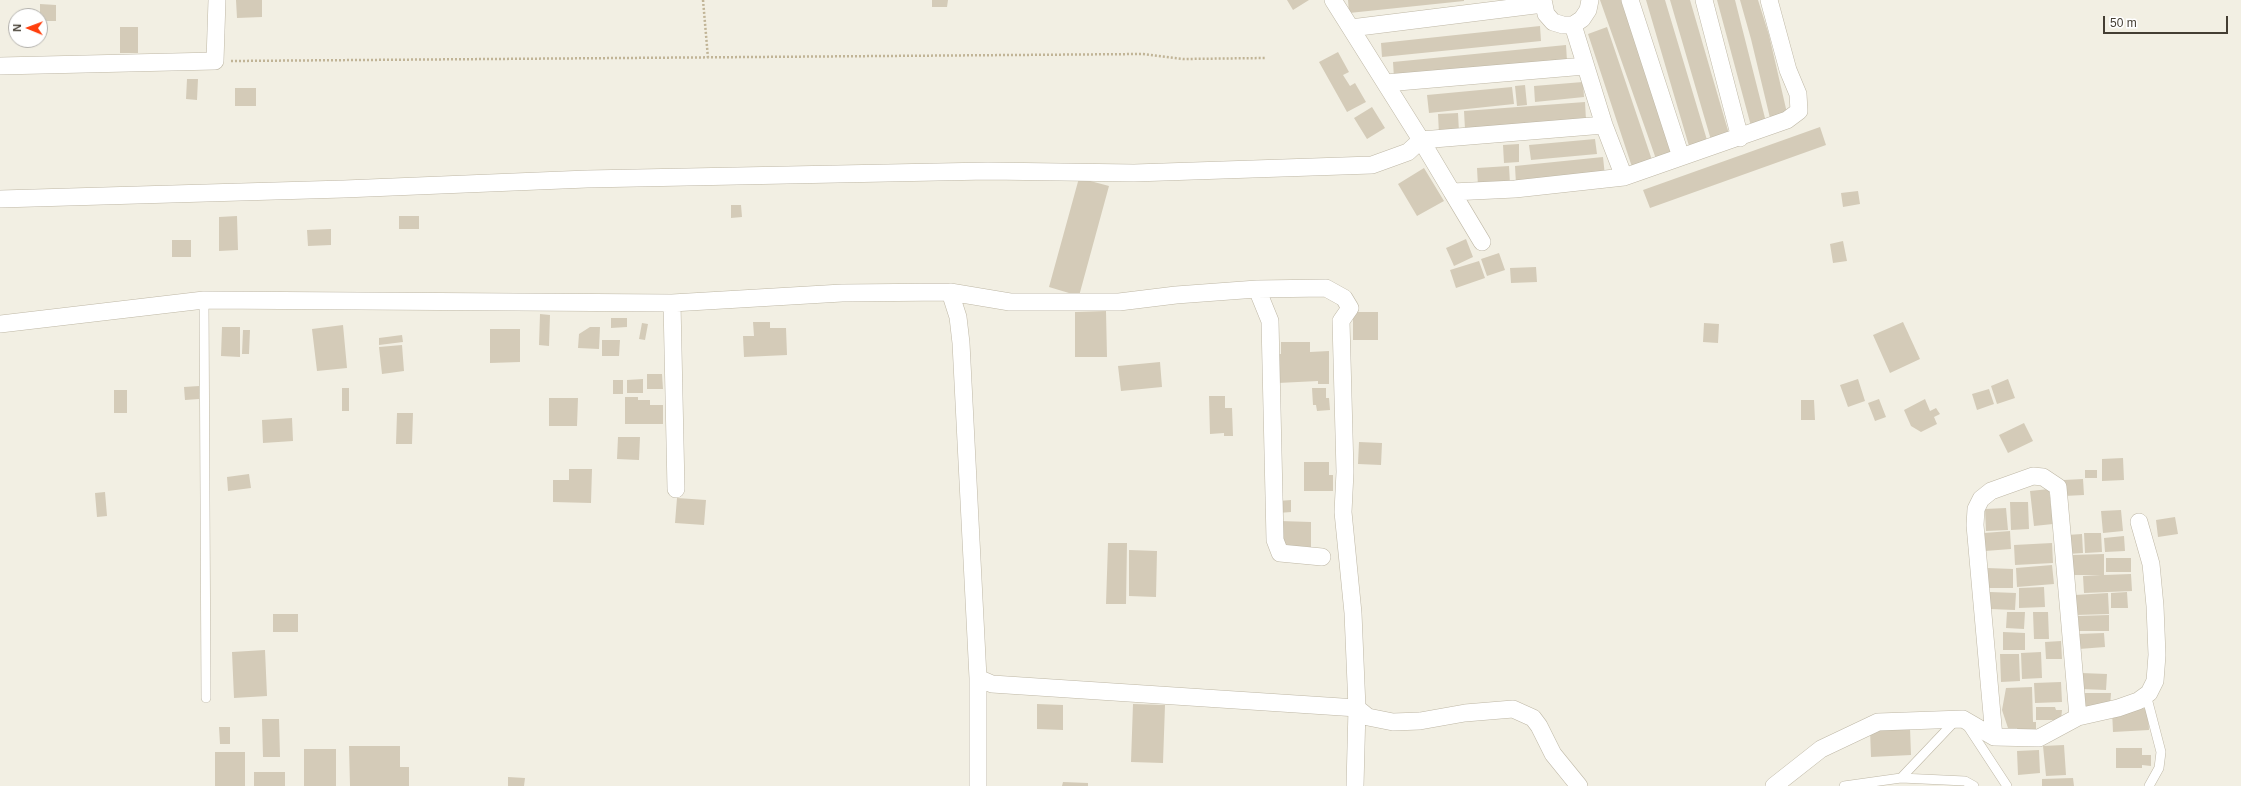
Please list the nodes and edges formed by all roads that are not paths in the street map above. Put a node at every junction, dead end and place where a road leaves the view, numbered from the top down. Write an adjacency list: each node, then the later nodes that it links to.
1 (217, 0): 10 (street)
2 (1333, 0): 9 (street)
3 (1590, 0): 8 (street)
4 (1630, 0): 16 (street)
5 (1704, 0): 14 (street)
6 (1769, 0): 14 (street)
7 (1543, 2): 8 (street); 9 (street)
8 (1573, 25): 11 (street)
9 (1351, 28): 12 (street)
10 (0, 66)
11 (1585, 66): 12 (street); 13 (street)
12 (1386, 83): 15 (street)
13 (1604, 125): 15 (street); 17 (street)
14 (1740, 138): 16 (street)
15 (1422, 140): 18 (street); 19 (street)
16 (1681, 157): 17 (street)
17 (1624, 177): 18 (street)
18 (1452, 192): 20 (street)
19 (0, 199)
20 (1482, 242)
21 (1257, 289): 22 (street); 28 (street); 31 (street)
22 (950, 292): 24 (street); 29 (street)
23 (204, 300): 24 (street); 25 (street); 30 (lane)
24 (672, 302): 26 (street)
25 (0, 324)
26 (676, 489)
27 (2139, 522): 32 (street)
28 (1322, 557)
29 (978, 678): 31 (street); 37 (street)
30 (206, 698)
31 (1357, 708): 38 (street); 39 (street)
32 (2118, 708): 33 (street); 44 (lane)
33 (2078, 717): 35 (street); 35 (street)
34 (1960, 719): 35 (street); 36 (lane); 40 (street); 43 (lane)
35 (1994, 737)
36 (1901, 778): 41 (lane); 42 (lane)
37 (978, 786)
38 (1355, 786)
39 (1579, 786)
40 (1774, 786)
41 (1844, 786)
42 (1974, 786)
43 (2007, 786)
44 (2149, 786)

